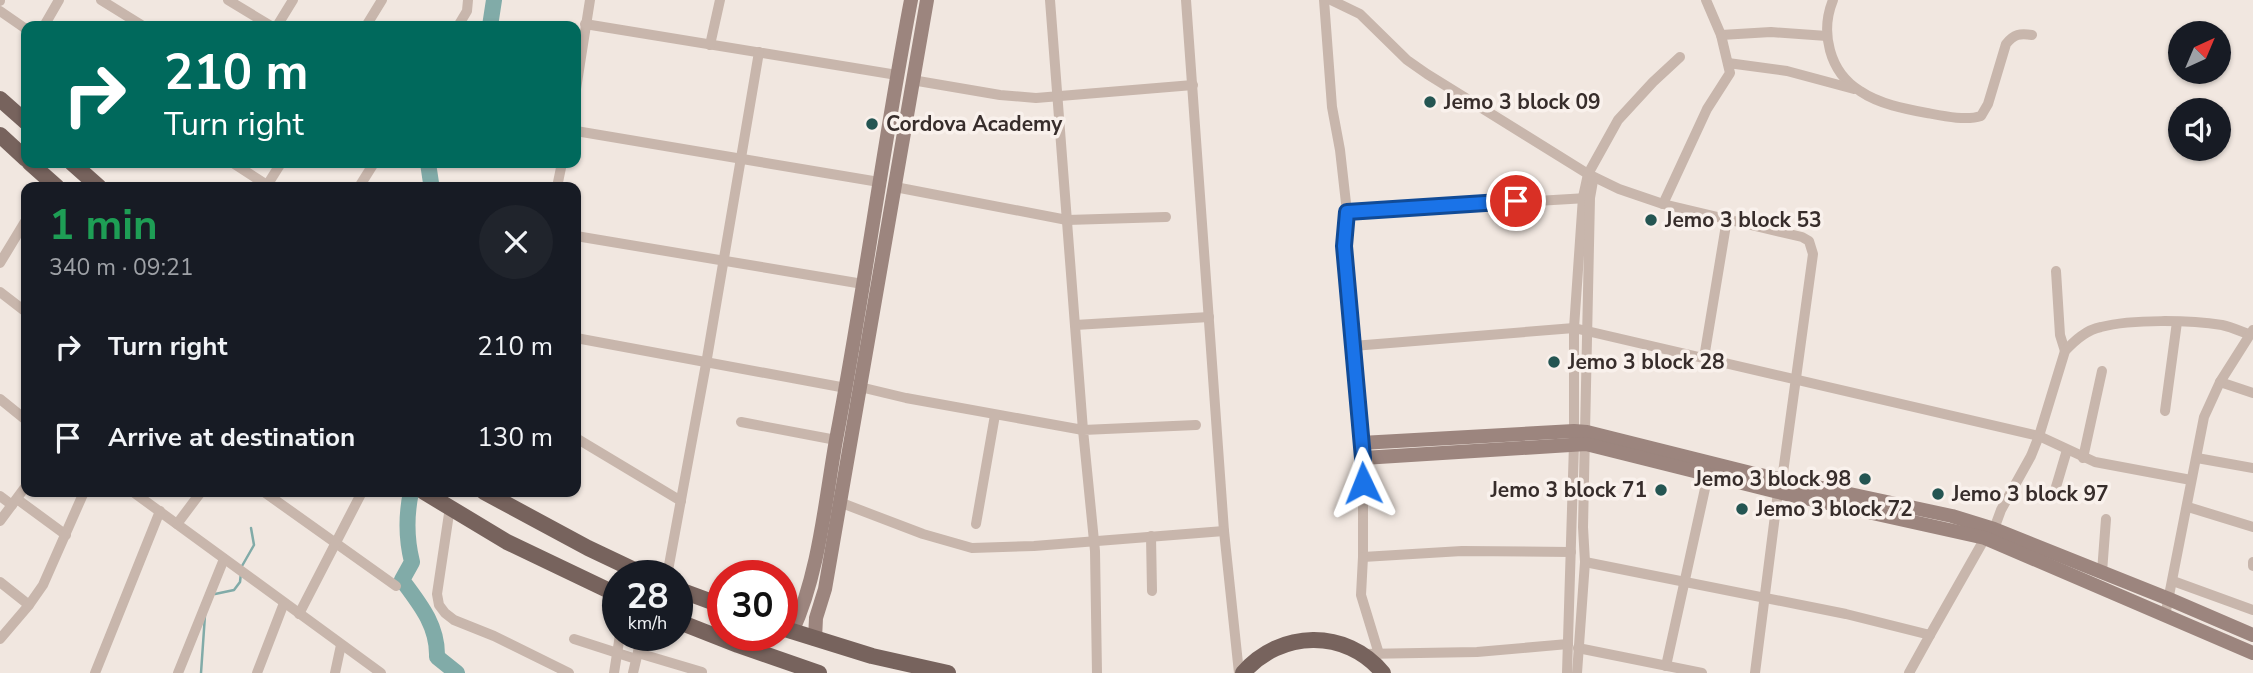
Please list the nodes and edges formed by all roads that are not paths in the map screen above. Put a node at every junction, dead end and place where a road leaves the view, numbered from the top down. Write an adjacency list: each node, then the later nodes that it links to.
1 (59, 0): 18 (street)
2 (102, 0): 19 (street)
3 (228, 0): 20 (street)
4 (293, 0): 21 (street)
5 (382, 0): 22 (street)
6 (468, 0): 23 (street)
7 (590, 0): 24 (street)
8 (720, 0): 29 (street)
9 (911, 0): 34 (street)
10 (927, 0): 35 (street)
11 (1050, 0): 38 (street)
12 (1186, 0): 36 (street)
13 (1324, 0): 58 (street)
14 (1331, 0): 50 (street)
15 (1706, 0): 26 (street)
16 (1833, 0): 28 (street)
17 (0, 11): 25 (street)
18 (47, 21)
19 (135, 21)
20 (263, 21)
21 (280, 21)
22 (369, 21)
23 (461, 21)
24 (585, 24): 29 (street); 31 (street)
25 (21, 26)
26 (1721, 35): 28 (street); 33 (street)
27 (2032, 35): 37 (street)
28 (1827, 36): 37 (street)
29 (710, 45): 30 (street)
30 (759, 52): 34 (street); 46 (street)
31 (581, 53)
32 (1680, 57): 50 (street)
33 (1728, 63): 37 (street); 57 (street)
34 (897, 75): 43 (street)
35 (912, 80): 38 (street); 45 (street)
36 (1193, 85): 38 (street); 70 (street)
37 (1859, 91)
38 (1059, 96): 60 (street)
39 (0, 99): 40 (main road)
40 (21, 118)
41 (581, 132): 46 (street)
42 (0, 135): 44 (main road)
43 (884, 153): 45 (street); 54 (street)
44 (21, 154)
45 (900, 155): 55 (street)
46 (739, 158): 54 (street); 64 (street)
47 (35, 168): 51 (main road)
48 (78, 168): 52 (main road)
49 (240, 168): 53 (street)
50 (1591, 173): 56 (street); 57 (street)
51 (48, 182)
52 (93, 182)
53 (261, 182)
54 (879, 182): 67 (street)
55 (895, 187): 60 (street); 84 (street)
56 (1586, 197): 58 (street); 73 (street); 74 (street)
57 (1663, 204): 61 (street)
58 (1347, 212): 77 (street)
59 (1166, 217): 60 (street)
60 (1067, 219): 72 (street)
61 (1727, 219): 79 (street); 82 (street)
62 (21, 228): 65 (street)
63 (581, 237): 64 (street)
64 (723, 261): 67 (street); 80 (street)
65 (0, 263)
66 (2056, 271): 78 (street)
67 (863, 284): 84 (street)
68 (0, 292): 69 (street)
69 (21, 308)
70 (1209, 317): 72 (street); 131 (street)
71 (2177, 322): 75 (street); 78 (street); 87 (street)
72 (1075, 325): 92 (street)
73 (1574, 328): 74 (street); 77 (street); 94 (street)
74 (1589, 331): 79 (street); 94 (street)
75 (2251, 332): 83 (street)
76 (581, 339): 80 (street)
77 (1353, 346): 98 (street)
78 (2065, 351): 93 (street)
79 (1704, 358): 82 (street)
80 (706, 364): 84 (street); 117 (street)
81 (2102, 371): 100 (street)
82 (1797, 381): 93 (street); 106 (street)
83 (2220, 382): 85 (street); 101 (street)
84 (853, 388): 88 (street); 95 (street); 99 (street)
85 (2253, 393)
86 (0, 399): 89 (street)
87 (2165, 411)
88 (995, 415): 92 (street); 126 (street)
89 (21, 416)
90 (741, 422): 95 (street)
91 (1196, 425): 92 (street)
92 (1083, 430): 135 (street)
93 (2039, 436): 97 (street); 132 (street)
94 (1580, 438): 98 (street); 103 (street); 104 (street); 127 (street); 128 (street)
95 (836, 440): 99 (street)
96 (581, 441): 117 (street)
97 (2067, 450): 100 (street); 116 (street)
98 (1362, 451): 138 (street)
99 (840, 458): 119 (street); 154 (street)
100 (2083, 458): 105 (street)
101 (2197, 458): 102 (street); 105 (street)
102 (2253, 468)
103 (1708, 475): 104 (street); 144 (street)
104 (1750, 479): 106 (street)
105 (2191, 480): 121 (street)
106 (1780, 486): 132 (street); 150 (street)
107 (21, 493): 118 (street)
108 (0, 496): 118 (street)
109 (82, 497): 133 (street)
110 (140, 497): 122 (street)
111 (197, 497): 125 (street)
112 (271, 497): 136 (street)
113 (360, 497): 136 (street)
114 (433, 497): 120 (main road)
115 (490, 497): 130 (main road)
116 (2053, 497)
117 (681, 500): 141 (street)
118 (14, 502): 124 (street); 133 (street)
119 (839, 502): 135 (street); 165 (street)
120 (450, 507): 130 (main road); 184 (street)
121 (2188, 507): 129 (street); 146 (street)
122 (160, 511): 125 (street); 179 (street)
123 (2106, 519): 143 (street)
124 (0, 521)
125 (177, 524): 139 (street)
126 (976, 524)
127 (1571, 527): 128 (street); 137 (street)
128 (1583, 527): 142 (street)
129 (2253, 527)
130 (515, 528): 140 (main road); 147 (main road)
131 (1224, 531): 134 (street); 190 (street)
132 (1989, 533): 143 (street); 158 (street); 161 (street)
133 (66, 535): 153 (street)
134 (1151, 536): 135 (street); 149 (street)
135 (1094, 540): 189 (street)
136 (337, 544): 148 (street); 157 (street)
137 (1571, 552): 138 (street); 156 (street)
138 (1363, 557): 173 (street)
139 (224, 559): 152 (street); 180 (street)
140 (603, 560)
141 (670, 560)
142 (1585, 562): 144 (street); 156 (street)
143 (2102, 572): 151 (street)
144 (1685, 580): 150 (street); 176 (street)
145 (0, 582): 153 (street)
146 (2173, 582): 151 (street); 155 (street)
147 (602, 584)
148 (396, 586)
149 (1152, 591)
150 (1766, 598): 161 (street); 195 (street)
151 (2169, 599): 158 (street); 162 (street)
152 (284, 603): 157 (street); 181 (street)
153 (30, 605): 163 (street)
154 (798, 606)
155 (2253, 610)
156 (1575, 613): 167 (street)
157 (299, 614): 166 (street)
158 (2165, 616): 170 (street)
159 (693, 627): 178 (main road)
160 (798, 634): 165 (main road)
161 (1930, 635): 196 (street)
162 (2253, 635)
163 (0, 639)
164 (574, 639): 171 (street)
165 (815, 639): 175 (main road)
166 (341, 645): 182 (street); 183 (street)
167 (1573, 646): 173 (street); 176 (street); 192 (street); 193 (street)
168 (617, 651): 171 (street)
169 (638, 651): 174 (street)
170 (2253, 653)
171 (617, 654): 174 (street); 185 (street)
172 (1362, 654): 173 (street); 190 (main road); 191 (main road)
173 (1379, 654)
174 (637, 656): 177 (street); 186 (street)
175 (872, 656): 187 (main road); 188 (main road)
176 (1666, 666): 194 (street)
177 (702, 672)
178 (815, 672)
179 (95, 673)
180 (178, 673)
181 (257, 673)
182 (335, 673)
183 (381, 673)
184 (569, 673)
185 (614, 673)
186 (633, 673)
187 (869, 673)
188 (948, 673)
189 (1097, 673)
190 (1241, 673)
191 (1383, 673)
192 (1567, 673)
193 (1577, 673)
194 (1702, 673)
195 (1755, 673)
196 (1909, 673)

